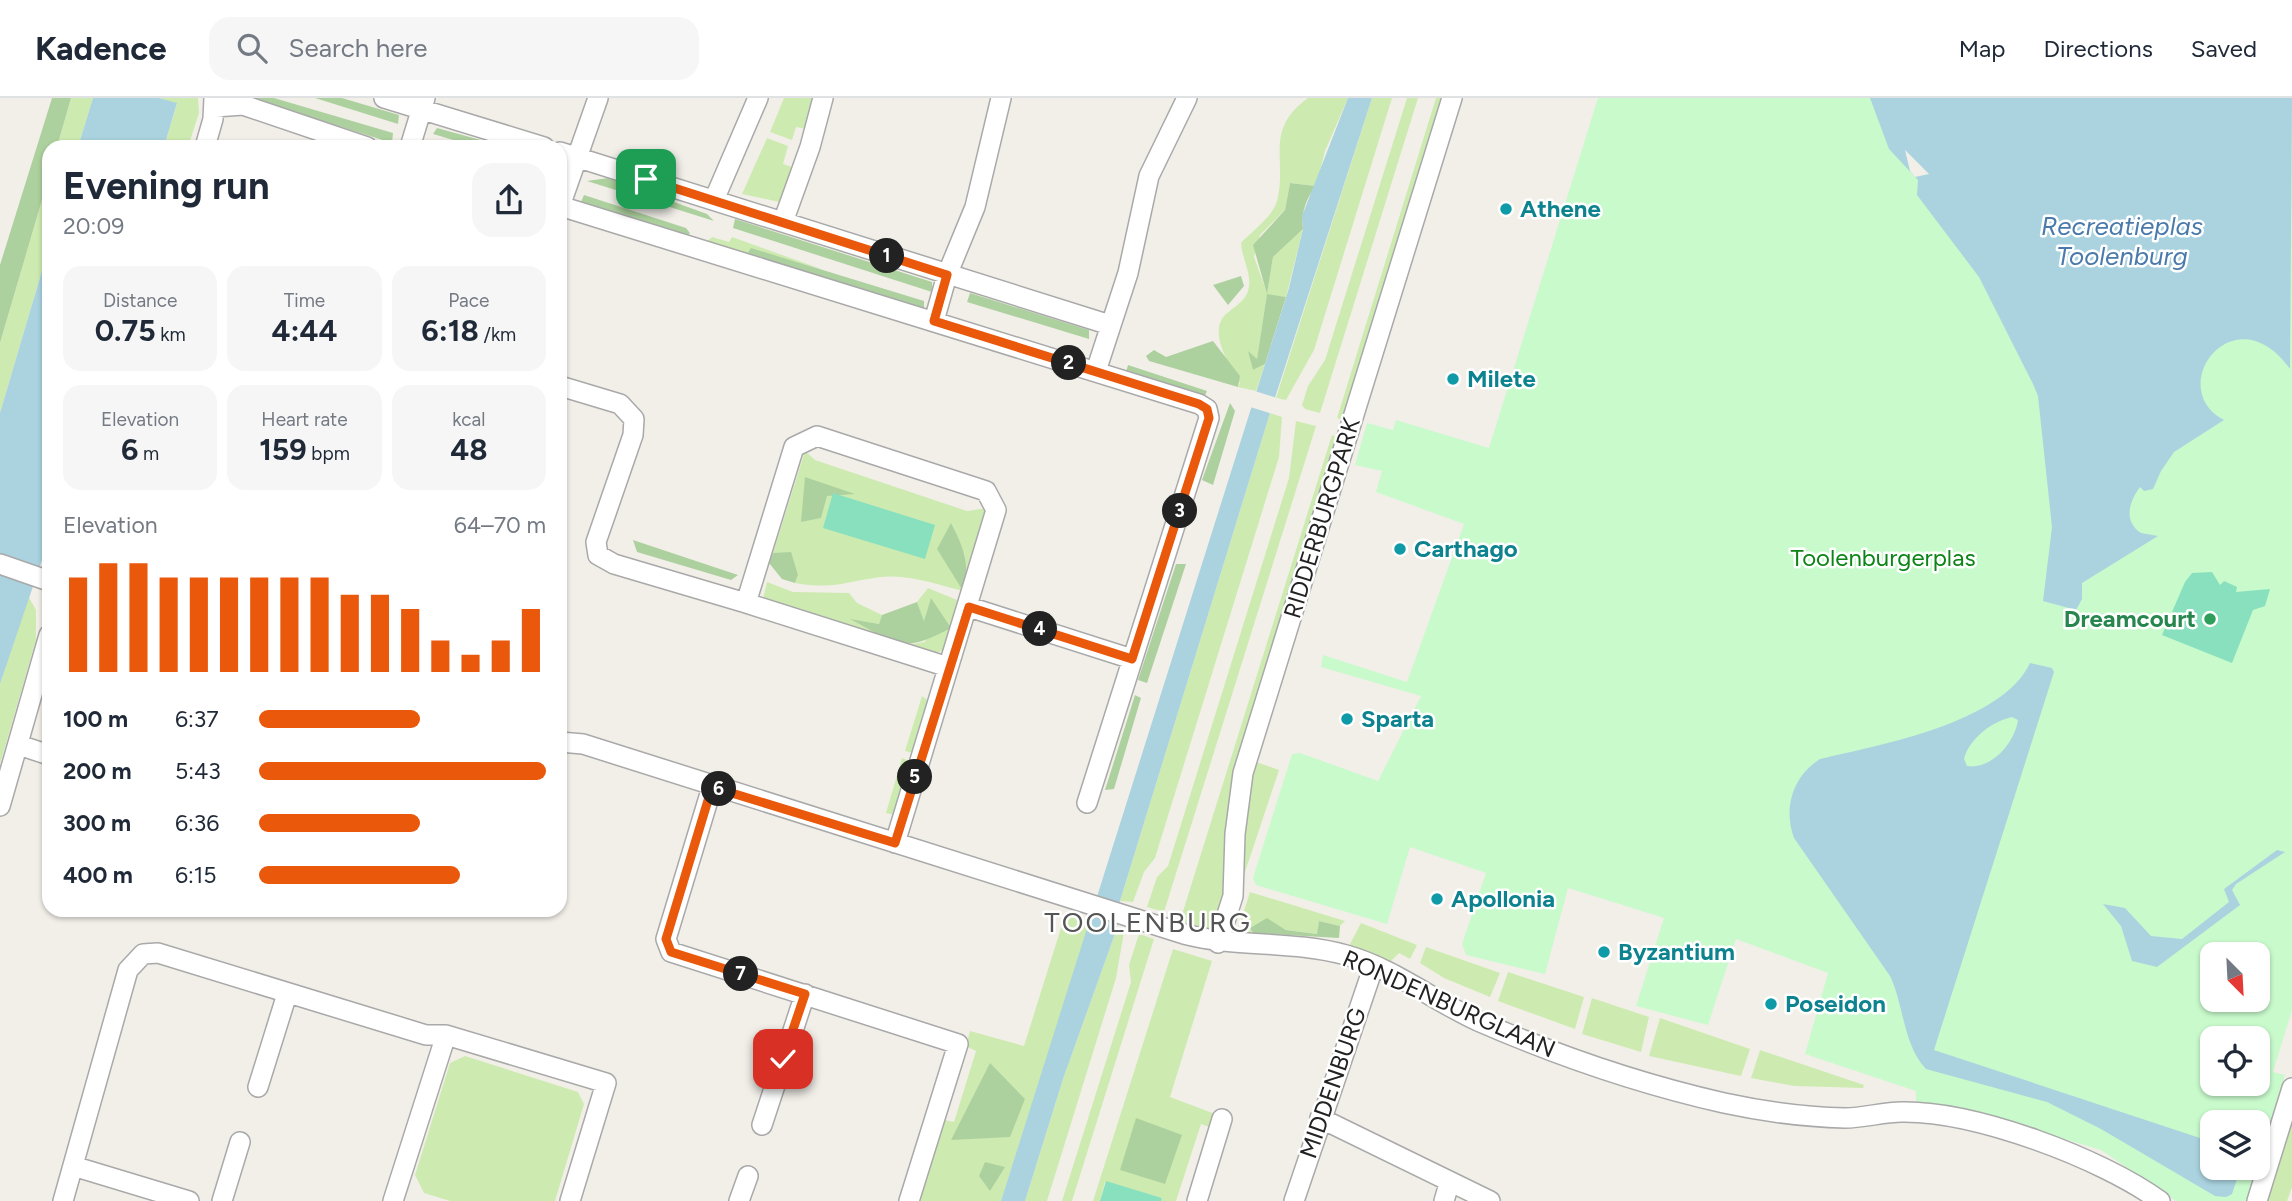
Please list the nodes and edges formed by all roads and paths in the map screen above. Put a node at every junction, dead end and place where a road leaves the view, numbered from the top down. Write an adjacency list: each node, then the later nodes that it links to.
1 (384, 98): 9 (street)
2 (597, 98): 14 (street)
3 (758, 98): 15 (street)
4 (823, 98): 17 (street)
5 (1001, 98): 18 (street)
6 (1187, 98): 20 (street)
7 (1452, 98): 37 (street, RIDDERBURGPARK)
8 (215, 102): 10 (street); 11 (street)
9 (424, 104): 12 (street); 13 (street)
10 (207, 140)
11 (346, 140)
12 (412, 140)
13 (524, 140)
14 (569, 155): 15 (street)
15 (714, 200): 17 (street)
16 (567, 208): 19 (street)
17 (783, 222): 18 (street)
18 (947, 275): 19 (street); 20 (street)
19 (934, 321): 21 (street)
20 (1110, 325): 21 (street)
21 (1096, 372): 27 (street)
22 (567, 388): 25 (street)
23 (0, 564): 24 (street)
24 (42, 579)
25 (747, 603): 26 (street); 29 (street)
26 (969, 607): 27 (street); 29 (street)
27 (1132, 659): 34 (street)
28 (42, 661): 31 (street)
29 (948, 667): 36 (street)
30 (567, 743): 33 (street, RONDENBURGLAAN)
31 (19, 746): 32 (street); 35 (street)
32 (42, 753)
33 (712, 787): 36 (street, RONDENBURGLAAN); 40 (street)
34 (1087, 803)
35 (0, 806)
36 (895, 843): 37 (street, RONDENBURGLAAN)
37 (1218, 943): 38 (street, RONDENBURGLAAN)
38 (1374, 965): 44 (street, MIDDENBURG); 61 (street, RONDENBURGLAAN)
39 (287, 994): 41 (street); 42 (street); 48 (street)
40 (805, 994): 46 (street); 57 (street)
41 (446, 1035): 51 (street); 55 (street)
42 (258, 1087)
43 (2292, 1088): 62 (street)
44 (1320, 1118): 50 (street); 59 (street, MIDDENBURG)
45 (1222, 1119): 58 (street)
46 (762, 1125)
47 (240, 1142): 54 (street)
48 (73, 1166): 52 (street); 53 (street)
49 (748, 1176): 56 (street)
50 (1447, 1192): 60 (street)
51 (398, 1200)
52 (63, 1201)
53 (189, 1201)
54 (222, 1201)
55 (570, 1201)
56 (739, 1201)
57 (909, 1201)
58 (1197, 1201)
59 (1294, 1201)
60 (1490, 1201)
61 (2160, 1201)
62 (2257, 1201)

